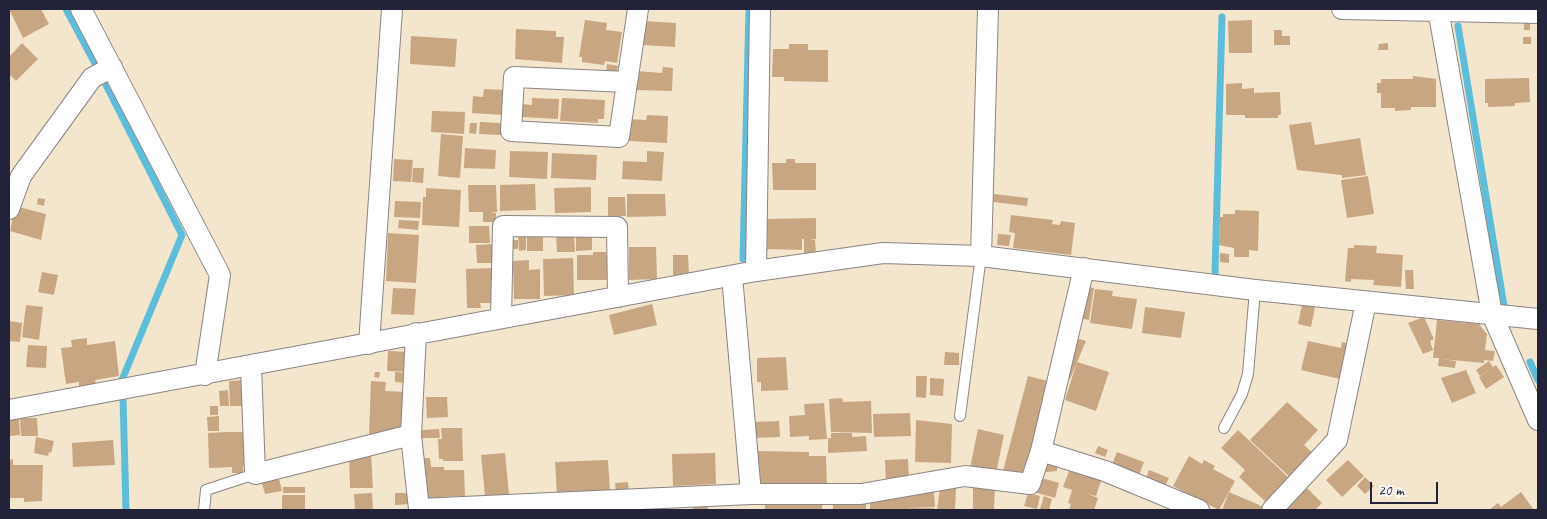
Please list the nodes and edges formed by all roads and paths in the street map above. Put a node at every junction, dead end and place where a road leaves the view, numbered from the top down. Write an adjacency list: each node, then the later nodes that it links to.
1 (81, 9): 9 (street)
2 (392, 9): 23 (street)
3 (638, 9): 10 (street)
4 (760, 9): 14 (street)
5 (988, 9): 12 (street)
6 (1342, 9): 7 (street)
7 (1439, 10): 8 (street); 19 (street)
8 (1538, 13)
9 (112, 67): 11 (street); 25 (street)
10 (627, 82): 10 (street)
11 (9, 209)
12 (981, 256): 13 (street); 14 (street); 27 (lane)
13 (1084, 268): 16 (street); 31 (street)
14 (756, 272): 15 (street)
15 (732, 276): 17 (street); 33 (street)
16 (1255, 290): 18 (street); 29 (lane)
17 (618, 297): 20 (street); 20 (street)
18 (1366, 302): 19 (street); 37 (street)
19 (1492, 314): 21 (street); 28 (street)
20 (501, 318): 22 (street)
21 (1538, 319)
22 (416, 333): 23 (street); 30 (street)
23 (369, 344): 24 (street)
24 (250, 366): 25 (street); 32 (street)
25 (205, 375): 26 (street)
26 (9, 410)
27 (960, 416)
28 (1538, 420)
29 (1224, 428)
30 (411, 434): 32 (street); 34 (street)
31 (1041, 451): 33 (street); 36 (street)
32 (255, 474): 35 (lane)
33 (751, 494): 34 (street)
34 (419, 509)
35 (204, 510)
36 (1199, 510)
37 (1272, 510)

